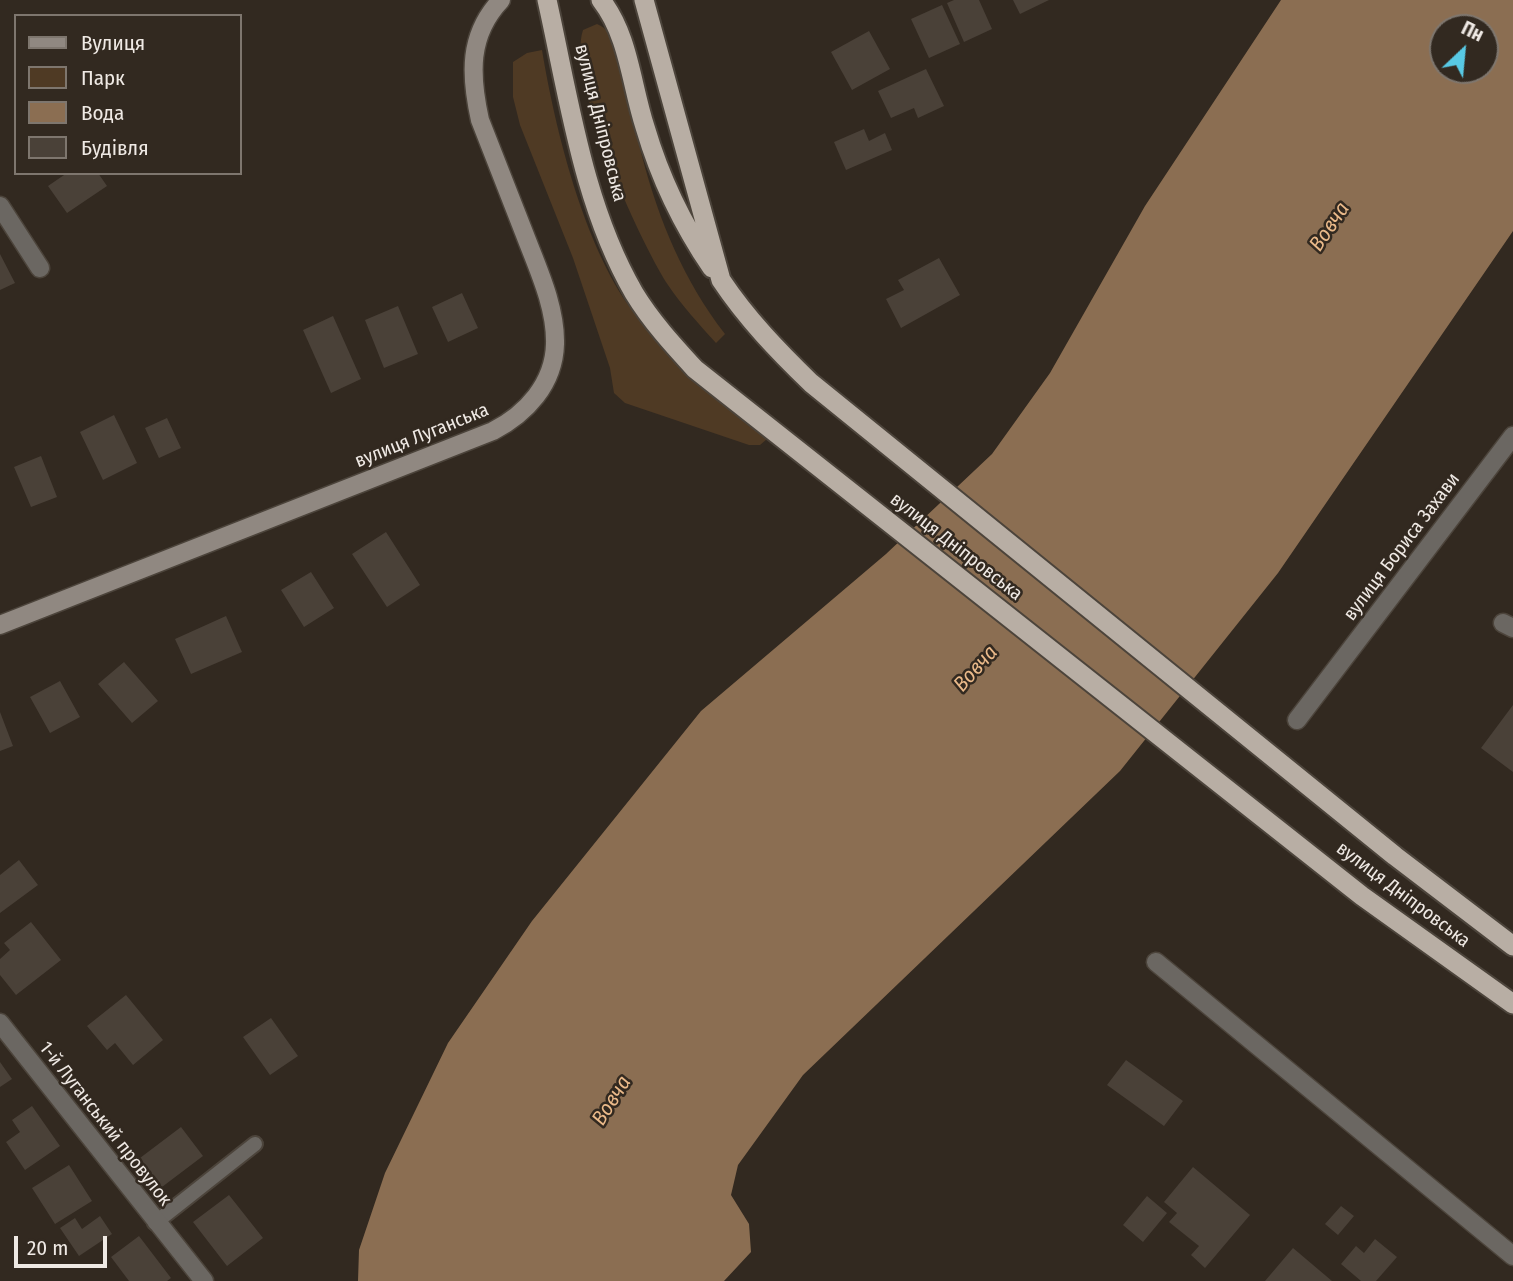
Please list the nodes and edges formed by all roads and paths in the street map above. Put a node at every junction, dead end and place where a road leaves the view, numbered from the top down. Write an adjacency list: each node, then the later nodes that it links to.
1 (501, 0): 9 (main road, вулиця Луганська)
2 (547, 0): 13 (highway, вулиця Дніпровська)
3 (601, 0): 7 (highway)
4 (643, 0): 7 (highway, вулиця Дніпровська)
5 (0, 206): 6 (street)
6 (40, 268)
7 (721, 280): 11 (highway, вулиця Дніпровська)
8 (1513, 436): 10 (street, вулиця Бориса Захави)
9 (0, 625)
10 (1297, 720)
11 (1513, 946)
12 (1156, 962): 17 (street)
13 (1513, 1004)
14 (0, 1023): 16 (street, 1-й Луганський провулок)
15 (256, 1144): 16 (lane)
16 (155, 1223): 18 (street, 1-й Луганський провулок)
17 (1513, 1256)
18 (204, 1281)

